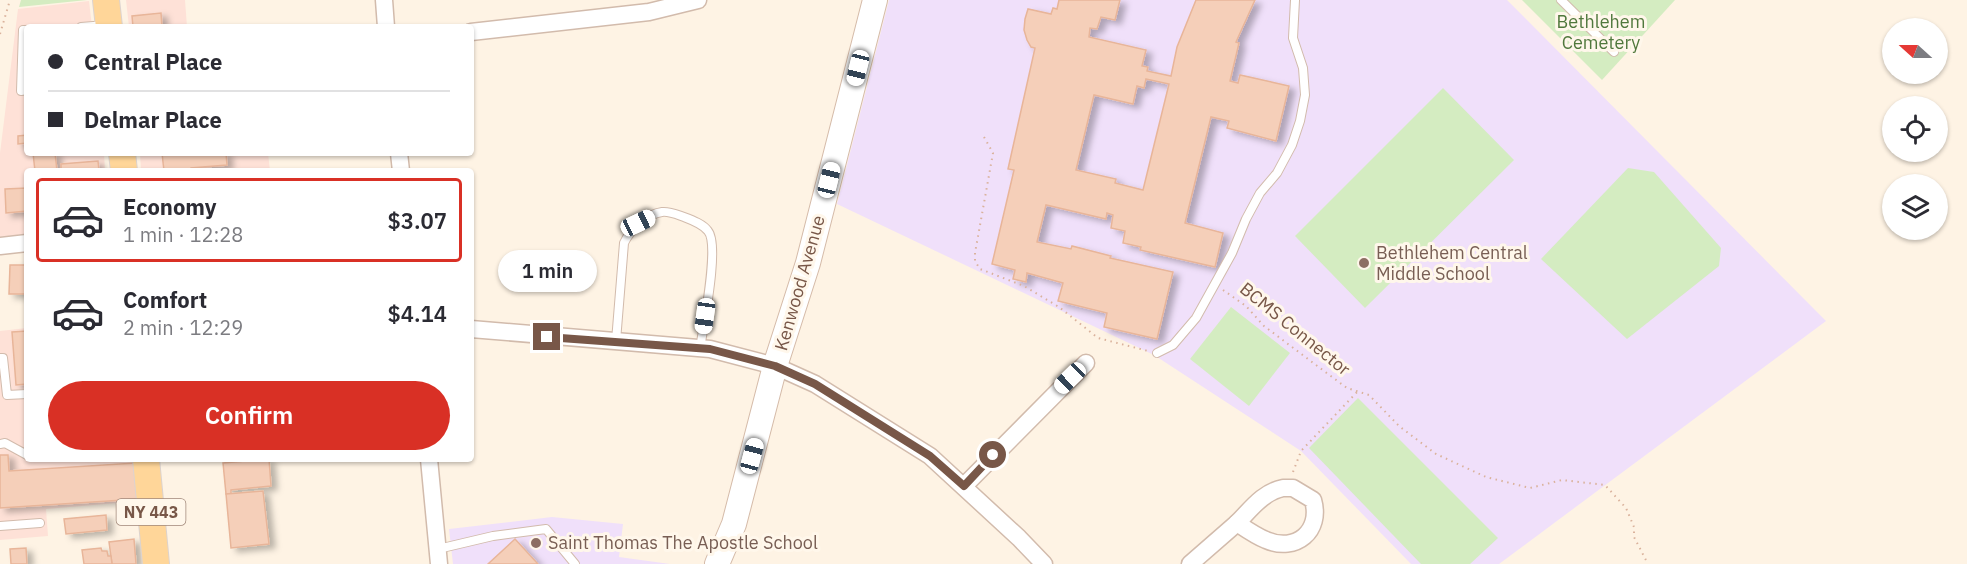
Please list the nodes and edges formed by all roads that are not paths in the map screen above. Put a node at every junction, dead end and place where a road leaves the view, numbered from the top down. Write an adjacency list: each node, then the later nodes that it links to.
1 (106, 0): 7 (main road)
2 (384, 0): 8 (street)
3 (698, 0): 10 (street)
4 (875, 0): 21 (street, Kenwood Avenue)
5 (1295, 0): 18 (lane)
6 (1561, 0): 11 (lane)
7 (109, 24)
8 (386, 24)
9 (24, 30): 12 (lane)
10 (474, 32)
11 (1614, 52)
12 (24, 90)
13 (24, 243): 14 (street)
14 (0, 246)
15 (474, 329): 16 (street)
16 (616, 342): 17 (street); 17 (lane)
17 (700, 349): 21 (street)
18 (1157, 353)
19 (0, 358): 22 (lane)
20 (1086, 363): 27 (street)
21 (775, 366): 27 (street); 34 (street, Kenwood Avenue)
22 (24, 394)
23 (0, 444): 24 (lane)
24 (24, 454)
25 (146, 462): 32 (main road, NY 443)
26 (429, 462): 31 (street)
27 (964, 486): 35 (street)
28 (40, 523): 30 (lane)
29 (1237, 523): 29 (street); 36 (street)
30 (0, 526)
31 (438, 557): 33 (lane)
32 (156, 564)
33 (576, 564)
34 (717, 564)
35 (1044, 564)
36 (1190, 564)

